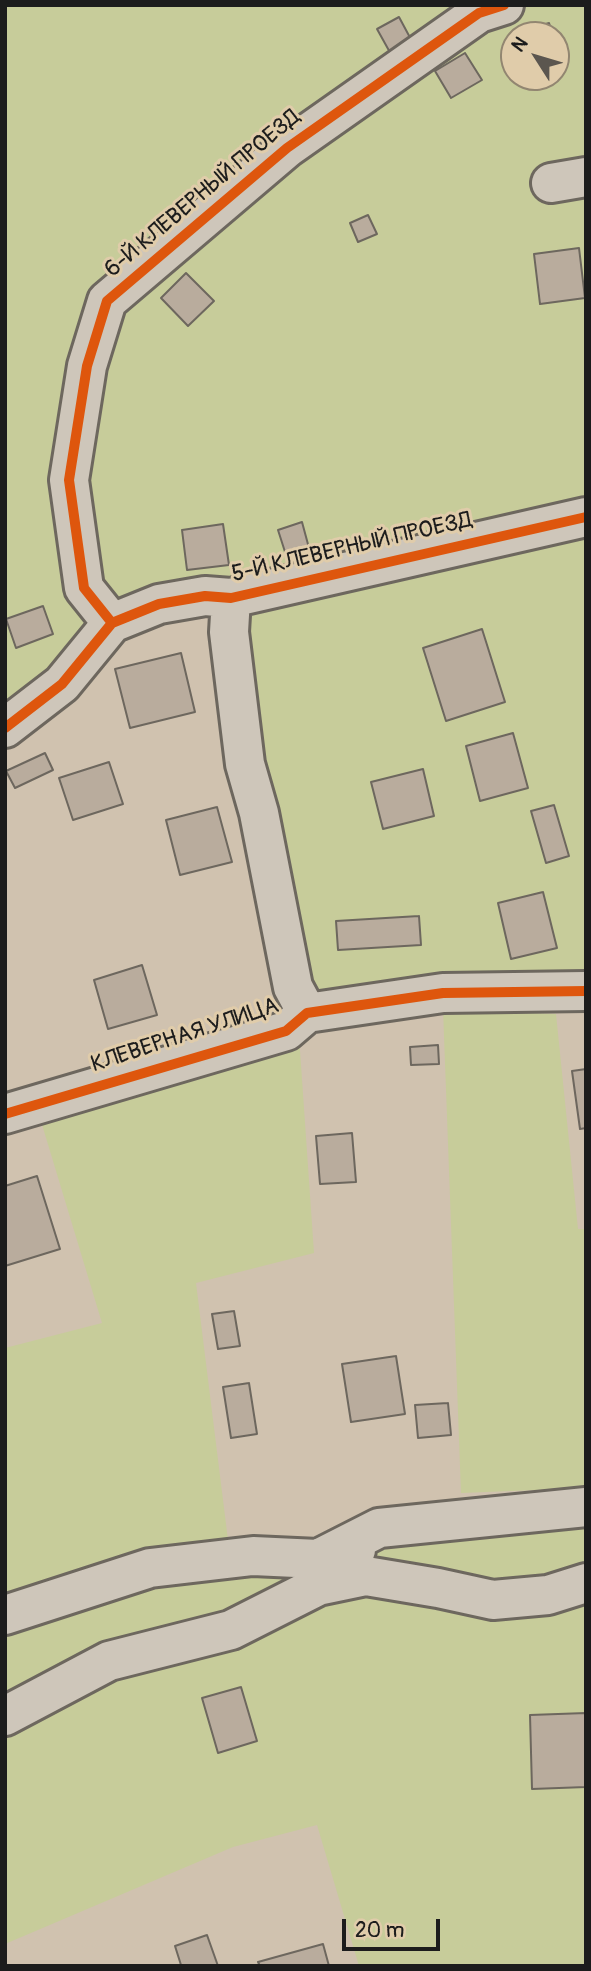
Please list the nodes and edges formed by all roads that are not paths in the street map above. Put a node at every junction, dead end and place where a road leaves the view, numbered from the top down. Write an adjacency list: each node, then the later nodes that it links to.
1 (504, 5): 4 (street, 6-Й КЛЕВЕРНЫЙ ПРОЕЗД)
2 (586, 517): 3 (street, 5-Й КЛЕВЕРНЫЙ ПРОЕЗД)
3 (231, 598): 4 (street, 5-Й КЛЕВЕРНЫЙ ПРОЕЗД); 7 (street)
4 (112, 623): 5 (street, 5-Й КЛЕВЕРНЫЙ ПРОЕЗД)
5 (5, 728)
6 (586, 991): 7 (street, КЛЕВЕРНАЯ УЛИЦА)
7 (307, 1013): 8 (street, КЛЕВЕРНАЯ УЛИЦА)
8 (5, 1114)
9 (586, 1507): 10 (street)
10 (379, 1528): 12 (street); 13 (street)
11 (586, 1583): 12 (street)
12 (318, 1586): 14 (street)
13 (5, 1615)
14 (5, 1716)

